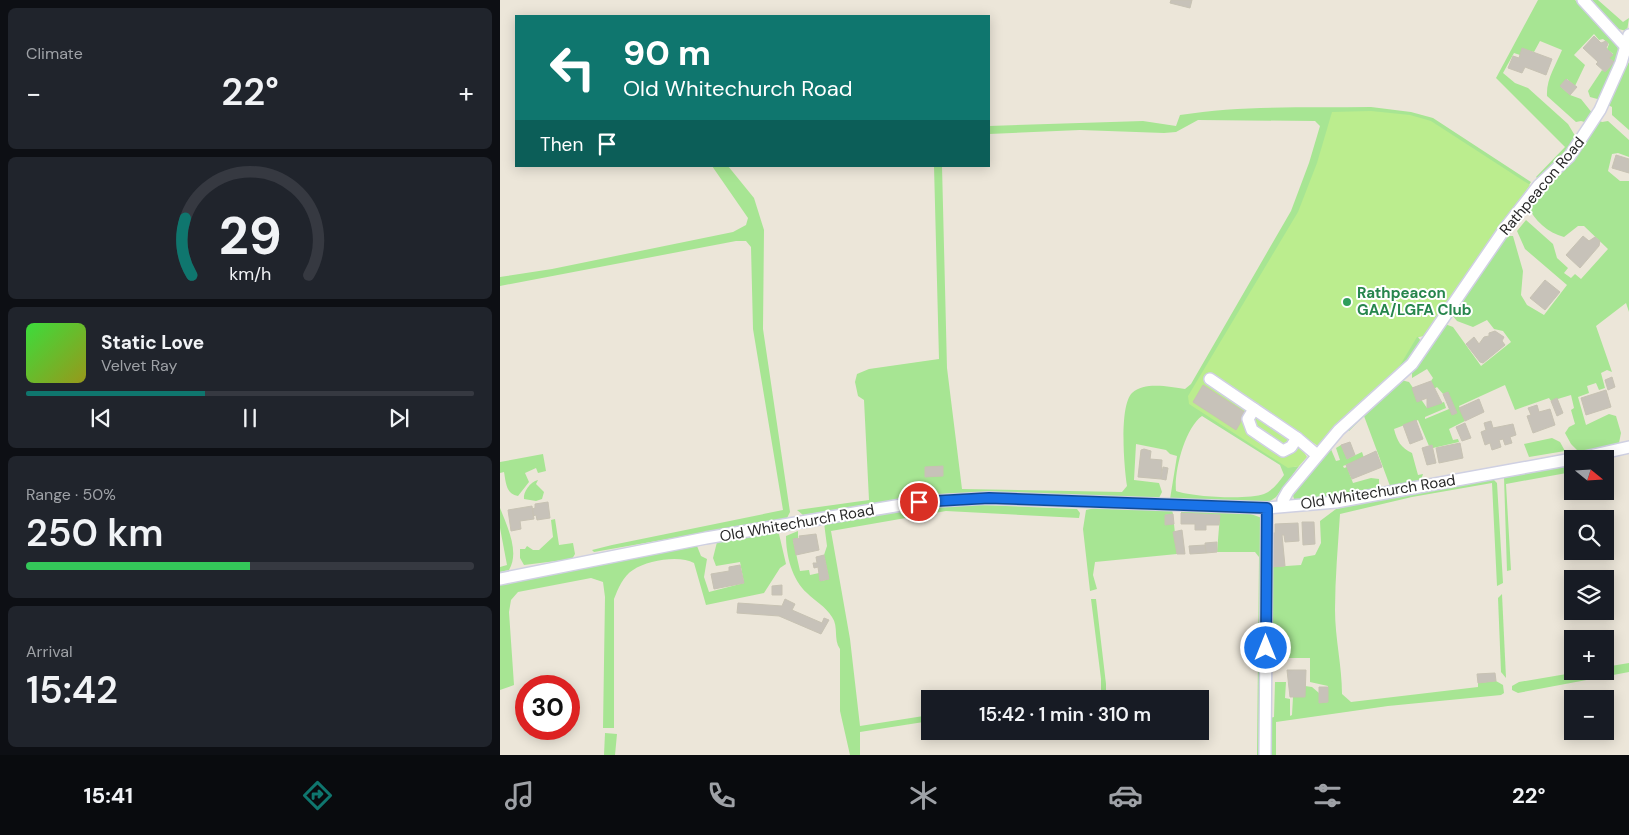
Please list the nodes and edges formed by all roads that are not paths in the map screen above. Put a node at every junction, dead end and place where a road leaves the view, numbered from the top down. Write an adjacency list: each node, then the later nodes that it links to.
1 (1583, 0): 2 (street)
2 (1628, 43): 8 (street, Rathpeacon Road)
3 (1210, 379): 4 (street)
4 (1254, 409): 5 (street); 5 (street)
5 (1297, 438): 8 (street)
6 (1629, 447): 7 (street, Old Whitechurch Road)
7 (1614, 450)
8 (1317, 455): 10 (street, Rathpeacon Road)
9 (1564, 461): 10 (street, Old Whitechurch Road)
10 (1283, 506): 11 (street, Old Whitechurch Road)
11 (1267, 508): 12 (street, Old Whitechurch Road); 13 (street)
12 (500, 579)
13 (1265, 755)

